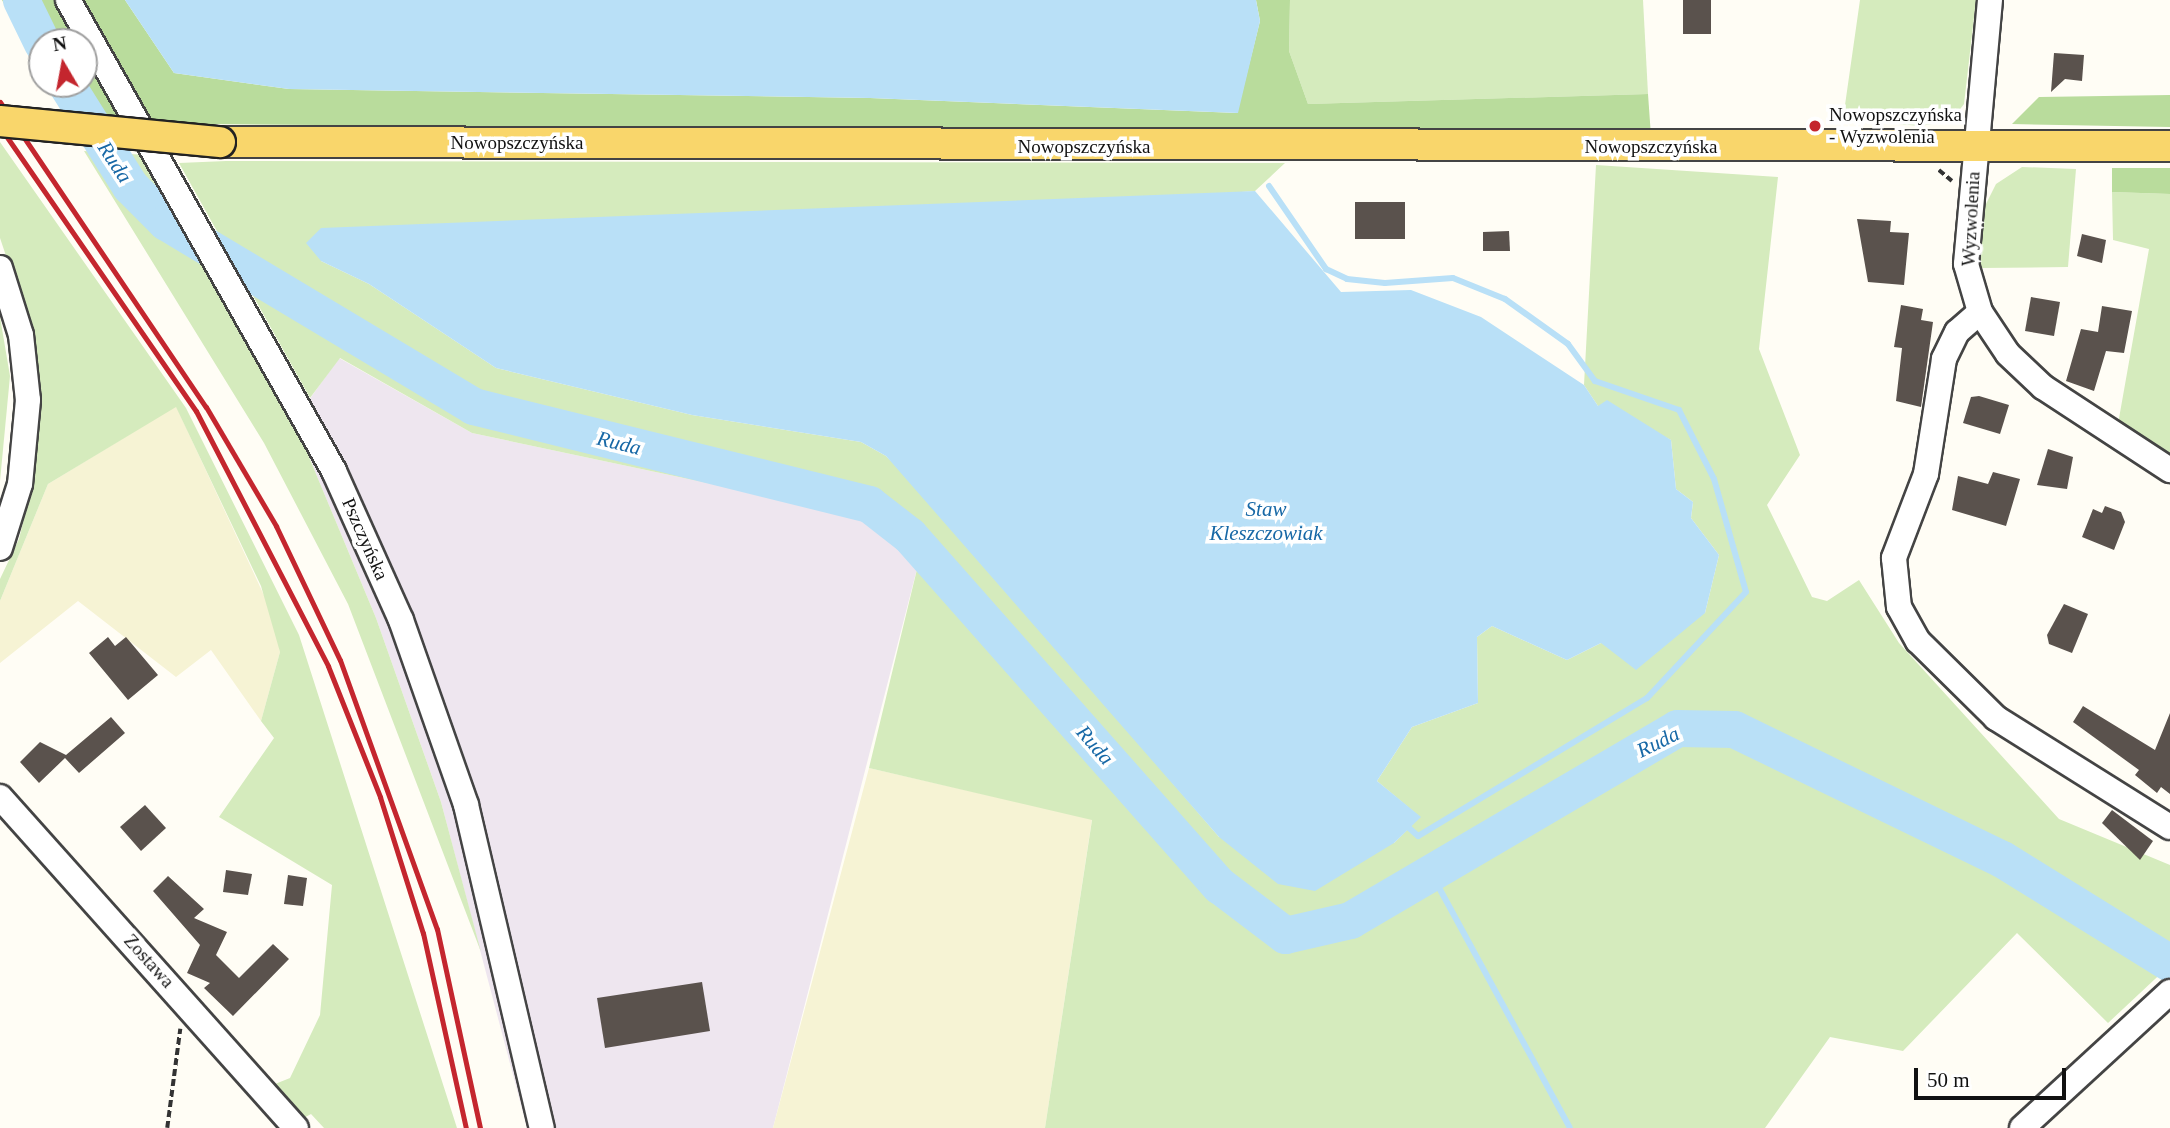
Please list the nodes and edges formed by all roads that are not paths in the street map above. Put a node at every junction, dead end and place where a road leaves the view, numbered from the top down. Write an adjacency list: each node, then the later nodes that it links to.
1 (68, 0): 14 (street, Pszczyńska)
2 (1990, 0): 4 (street, Wyzwolenia)
3 (0, 121): 4 (main road, Nowopszczyńska, bridge)
4 (1975, 145): 5 (main road, Nowopszczyńska); 7 (street, Wyzwolenia)
5 (2170, 146)
6 (0, 268): 9 (street)
7 (1980, 312): 8 (street, Wyzwolenia); 11 (street)
8 (2170, 470)
9 (0, 548)
10 (0, 797): 13 (street, Zostawa)
11 (2170, 827)
12 (2170, 992): 15 (street)
13 (296, 1128)
14 (542, 1128)
15 (2022, 1128)

